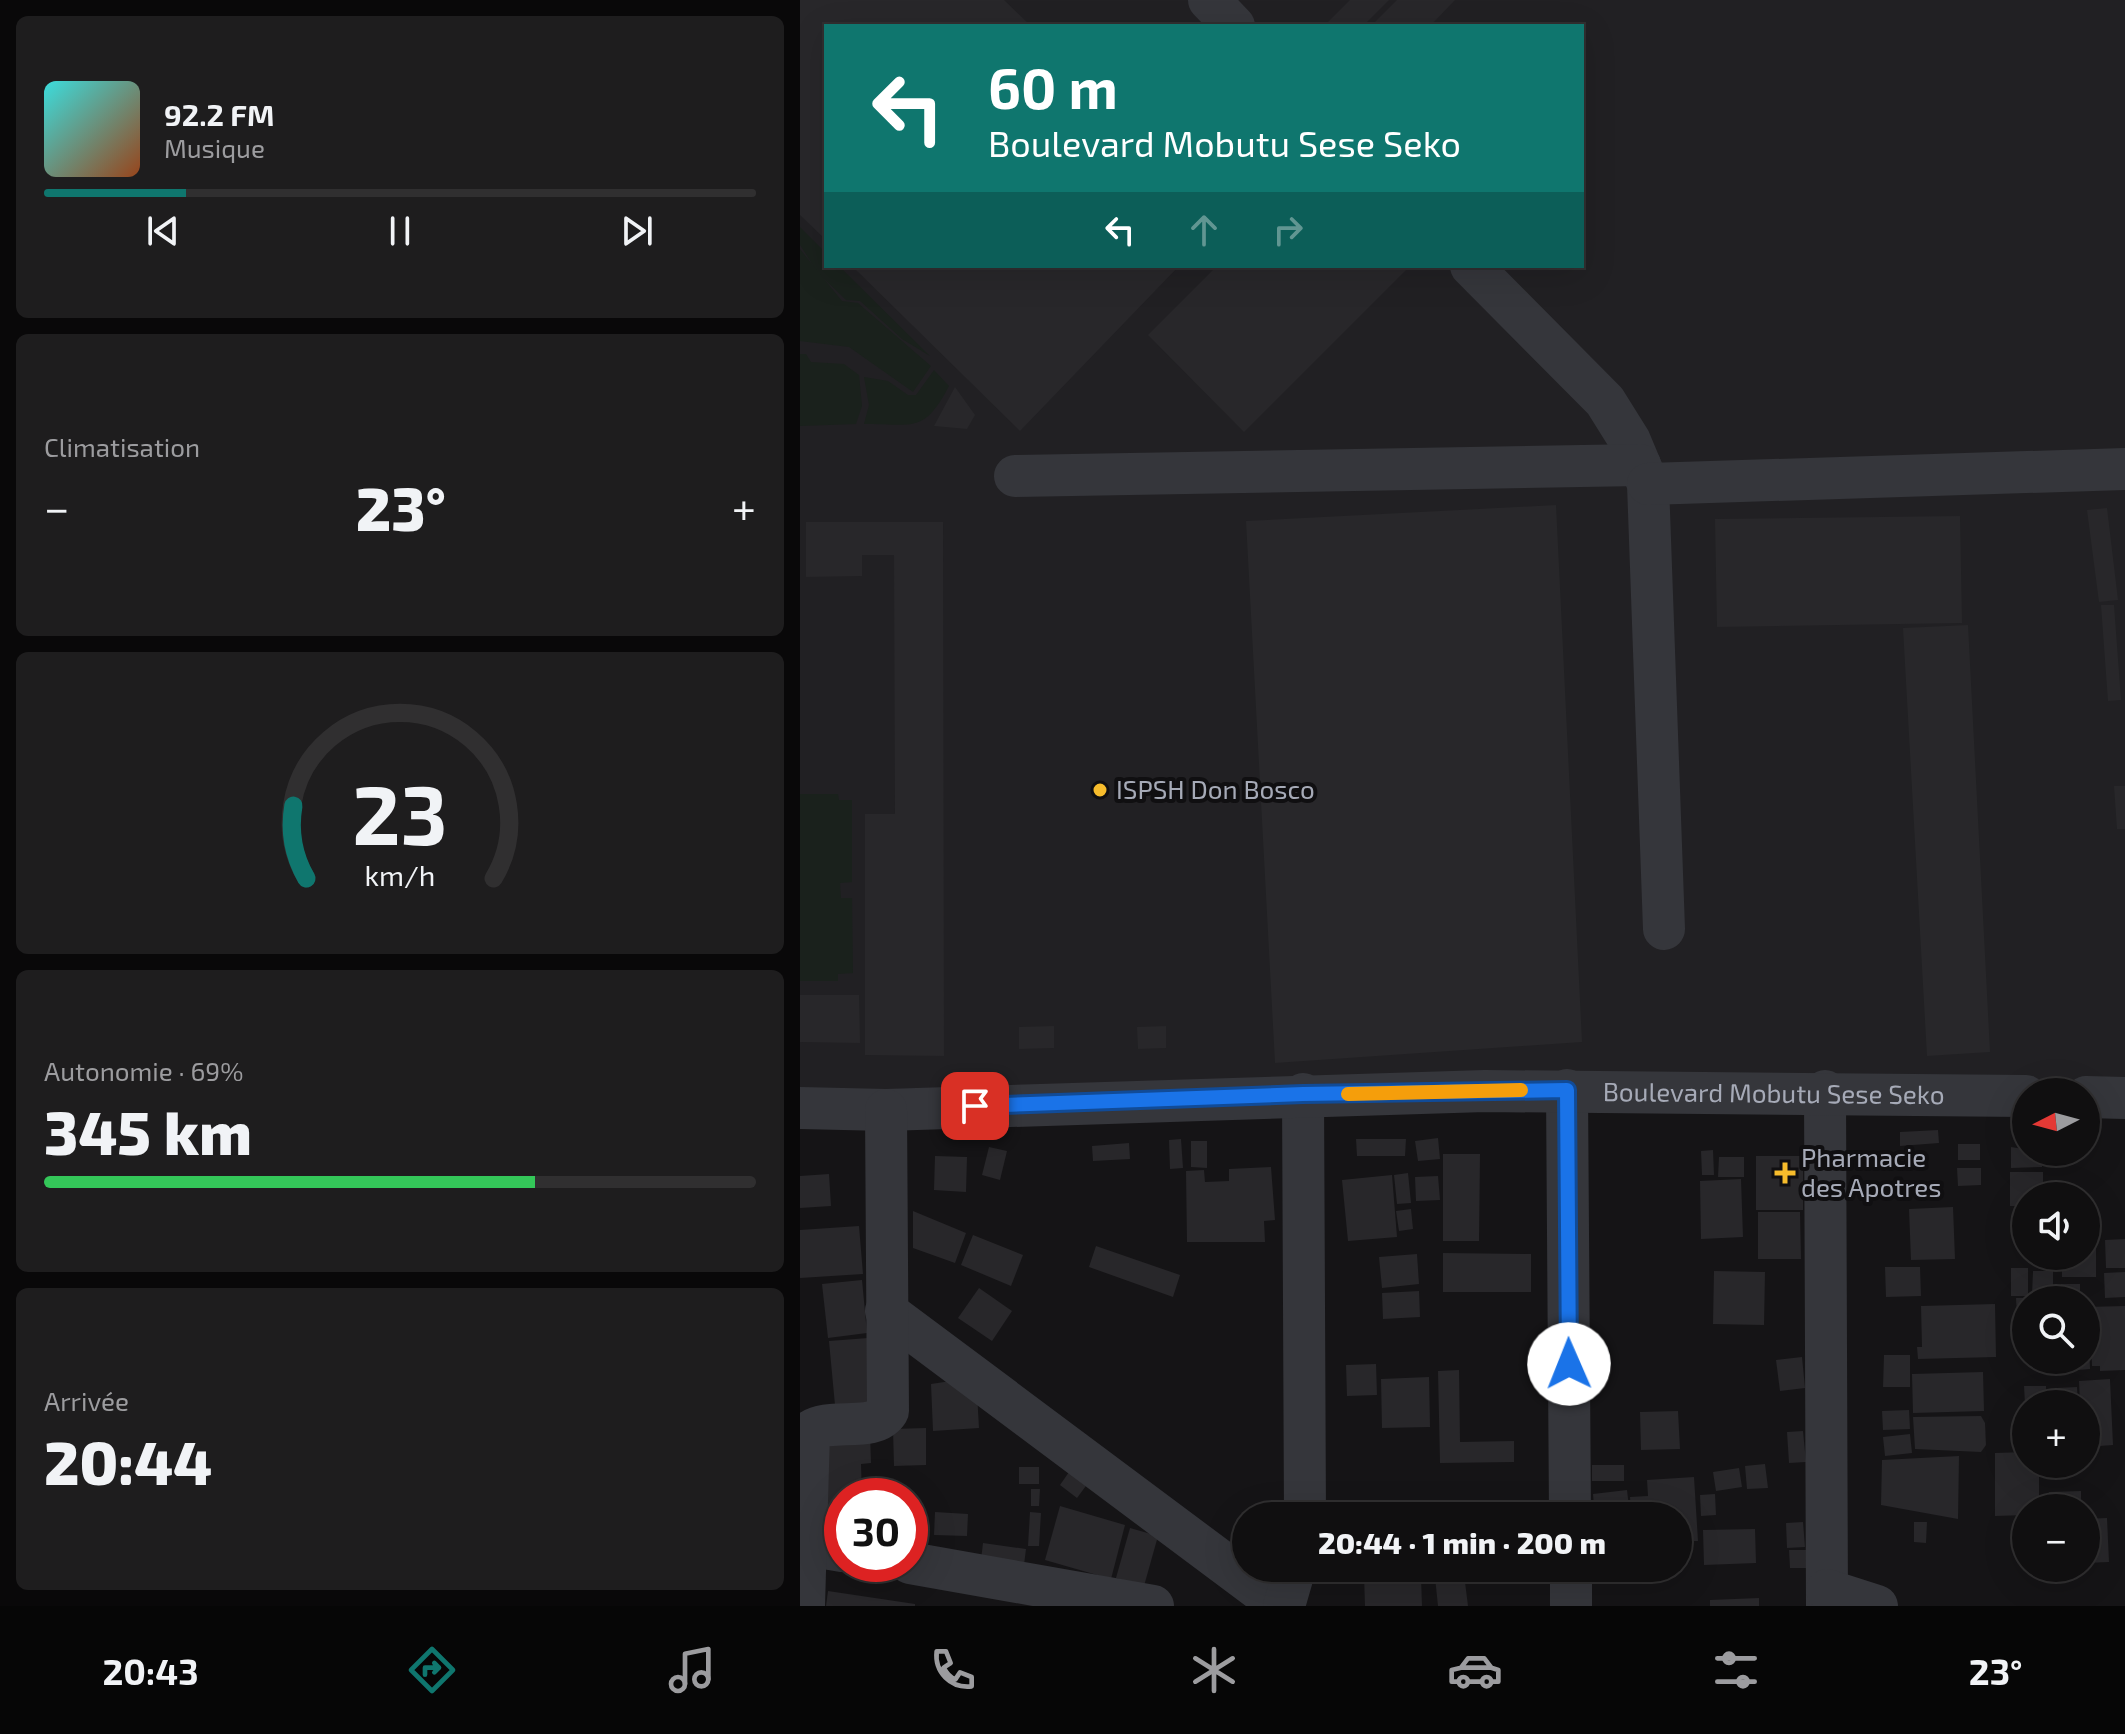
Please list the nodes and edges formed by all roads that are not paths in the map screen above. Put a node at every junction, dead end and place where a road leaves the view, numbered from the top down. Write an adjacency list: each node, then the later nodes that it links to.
1 (1209, 0): 2 (street)
2 (1232, 24)
3 (1473, 268): 5 (street)
4 (2125, 469): 5 (street)
5 (1644, 475): 6 (street); 7 (street)
6 (1015, 476)
7 (1664, 929)
8 (1567, 1090): 9 (street, Boulevard Mobutu Sese Seko); 10 (street, Boulevard Mobutu Sese Seko); 18 (street)
9 (1825, 1091): 11 (street, Boulevard Mobutu Sese Seko); 23 (street)
10 (1303, 1094): 15 (street, Boulevard Mobutu Sese Seko); 17 (street)
11 (2012, 1096)
12 (2100, 1097): 13 (street)
13 (2125, 1098)
14 (800, 1108): 15 (street, Boulevard Mobutu Sese Seko)
15 (886, 1110): 16 (street)
16 (886, 1311): 19 (street); 26 (street)
17 (1305, 1502)
18 (1570, 1502)
19 (816, 1547): 24 (street)
20 (928, 1566): 25 (street)
21 (1291, 1582): 26 (street)
22 (1571, 1582): 27 (street)
23 (1827, 1598): 28 (street)
24 (804, 1606)
25 (1153, 1606)
26 (1283, 1606)
27 (1571, 1606)
28 (1877, 1606)

